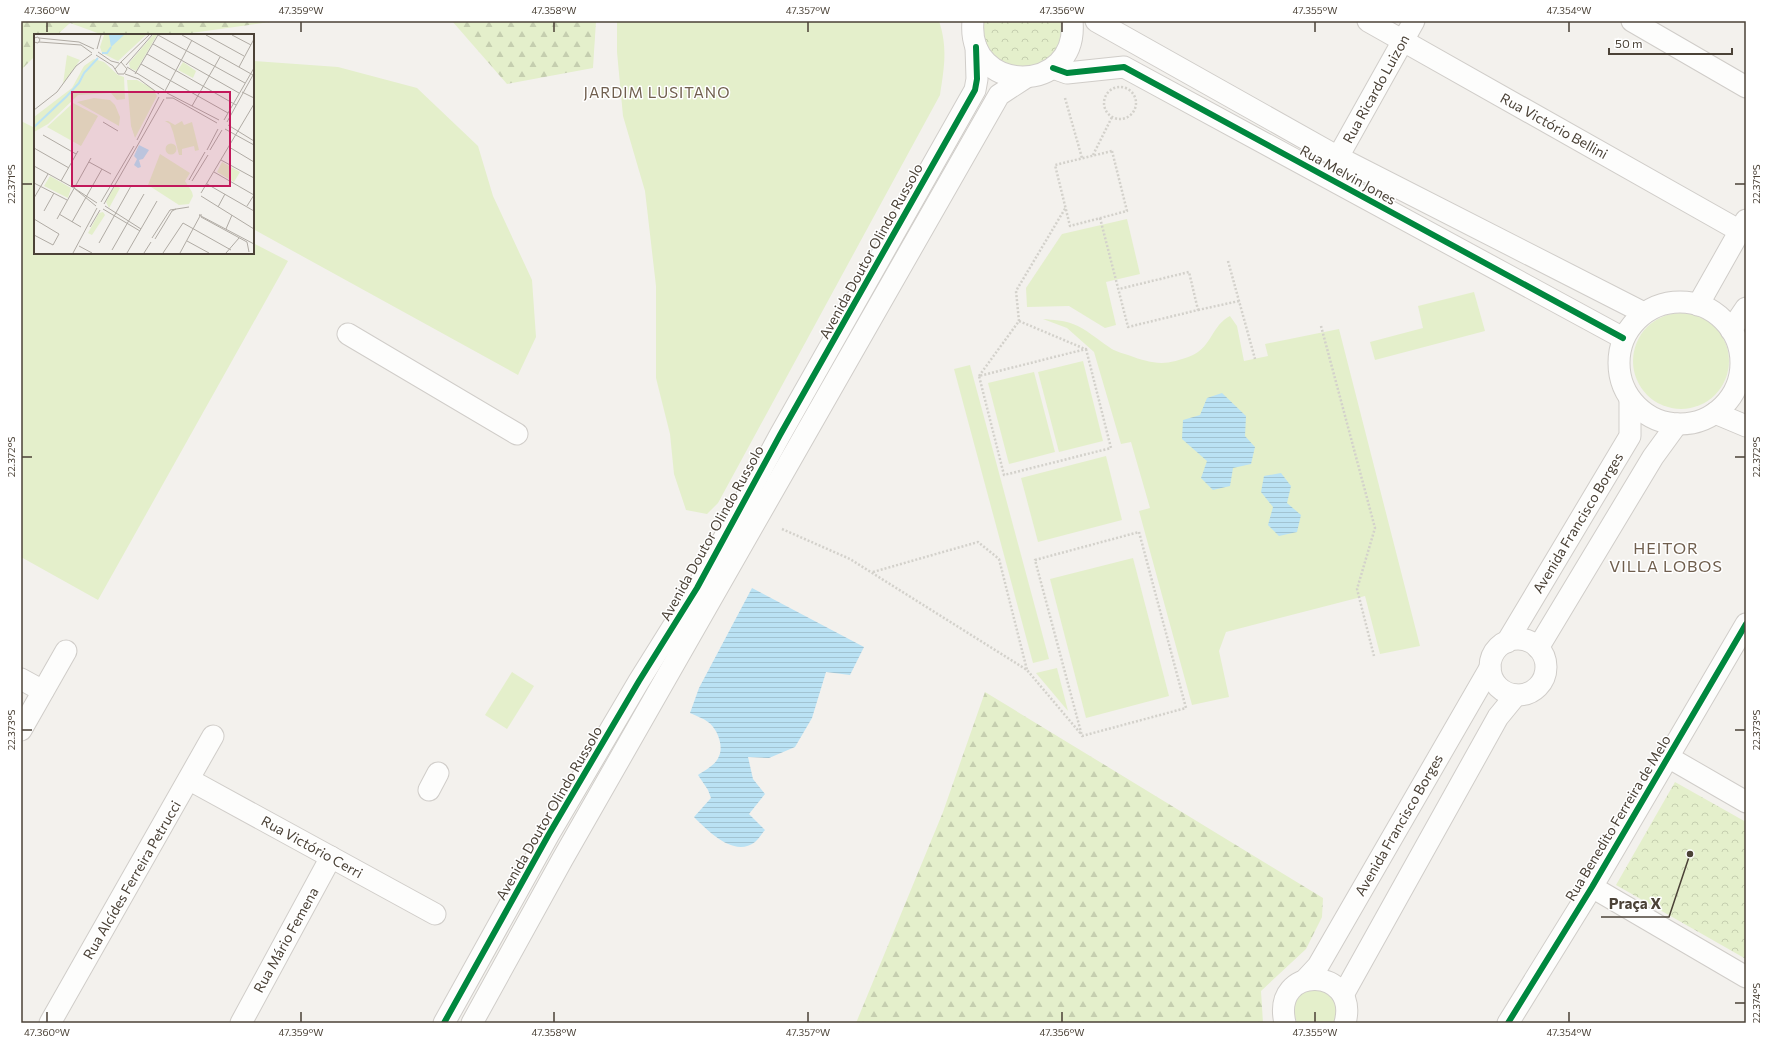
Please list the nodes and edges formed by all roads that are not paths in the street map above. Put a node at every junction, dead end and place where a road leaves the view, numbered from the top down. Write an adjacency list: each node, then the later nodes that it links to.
1 (973, 21): 8 (street, Avenida Doutor Olindo Russolo)
2 (1072, 21): 9 (street)
3 (1096, 21): 12 (street, Rua Melvin Jones)
4 (1368, 21): 7 (street, Rua Victório Bellini)
5 (1414, 21): 7 (street, Rua Ricardo Luizon)
6 (1632, 21): 11 (street)
7 (1403, 41): 12 (street, Rua Ricardo Luizon); 13 (street, Rua Victório Bellini)
8 (976, 47): 10 (street); 32 (street, Avenida Doutor Olindo Russolo)
9 (1053, 68): 10 (street); 19 (street, Rua Melvin Jones)
10 (1025, 78): 34 (street)
11 (1746, 87)
12 (1338, 157): 16 (street, Rua Melvin Jones)
13 (1743, 225): 14 (street)
14 (1698, 305): 16 (street); 17 (street)
15 (1746, 308): 17 (street)
16 (1644, 313): 19 (street)
17 (1731, 330): 20 (street)
18 (348, 334): 25 (street)
19 (1623, 338): 21 (street)
20 (1744, 369): 22 (street)
21 (1630, 400): 23 (street); 27 (street, Avenida Francisco Borges)
22 (1715, 413): 23 (street); 24 (street)
23 (1677, 424): 28 (street)
24 (1746, 426)
25 (517, 434)
26 (1746, 624): 38 (street, Rua Benedito Ferreira de Melo)
27 (1507, 642): 28 (street); 30 (street)
28 (1538, 648): 35 (street)
29 (66, 651): 33 (street)
30 (1490, 668): 35 (street); 47 (street, Avenida Francisco Borges)
31 (21, 679): 33 (street)
32 (638, 682): 34 (street); 41 (street, Avenida Doutor Olindo Russolo)
33 (43, 691): 36 (street)
34 (658, 693): 42 (street)
35 (1516, 695): 48 (street)
36 (21, 730)
37 (213, 736): 39 (street, Rua Alcídes Ferreira Petrucci)
38 (1668, 757): 40 (street); 44 (street, Rua Benedito Ferreira de Melo)
39 (190, 780): 43 (street, Rua Victório Cerri); 49 (street, Rua Alcídes Ferreira Petrucci)
40 (1746, 802)
41 (545, 842): 42 (street); 51 (street, Avenida Doutor Olindo Russolo)
42 (567, 853): 52 (street)
43 (331, 857): 45 (street, Rua Victório Cerri); 50 (street, Rua Mário Femena)
44 (1592, 887): 46 (street); 55 (street, Rua Benedito Ferreira de Melo)
45 (435, 914)
46 (1746, 977)
47 (1305, 980): 48 (street); 53 (street, Avenida Francisco Borges)
48 (1343, 995): 54 (street)
49 (50, 1023)
50 (241, 1023)
51 (444, 1023)
52 (472, 1023)
53 (1284, 1023)
54 (1345, 1023)
55 (1508, 1023)

